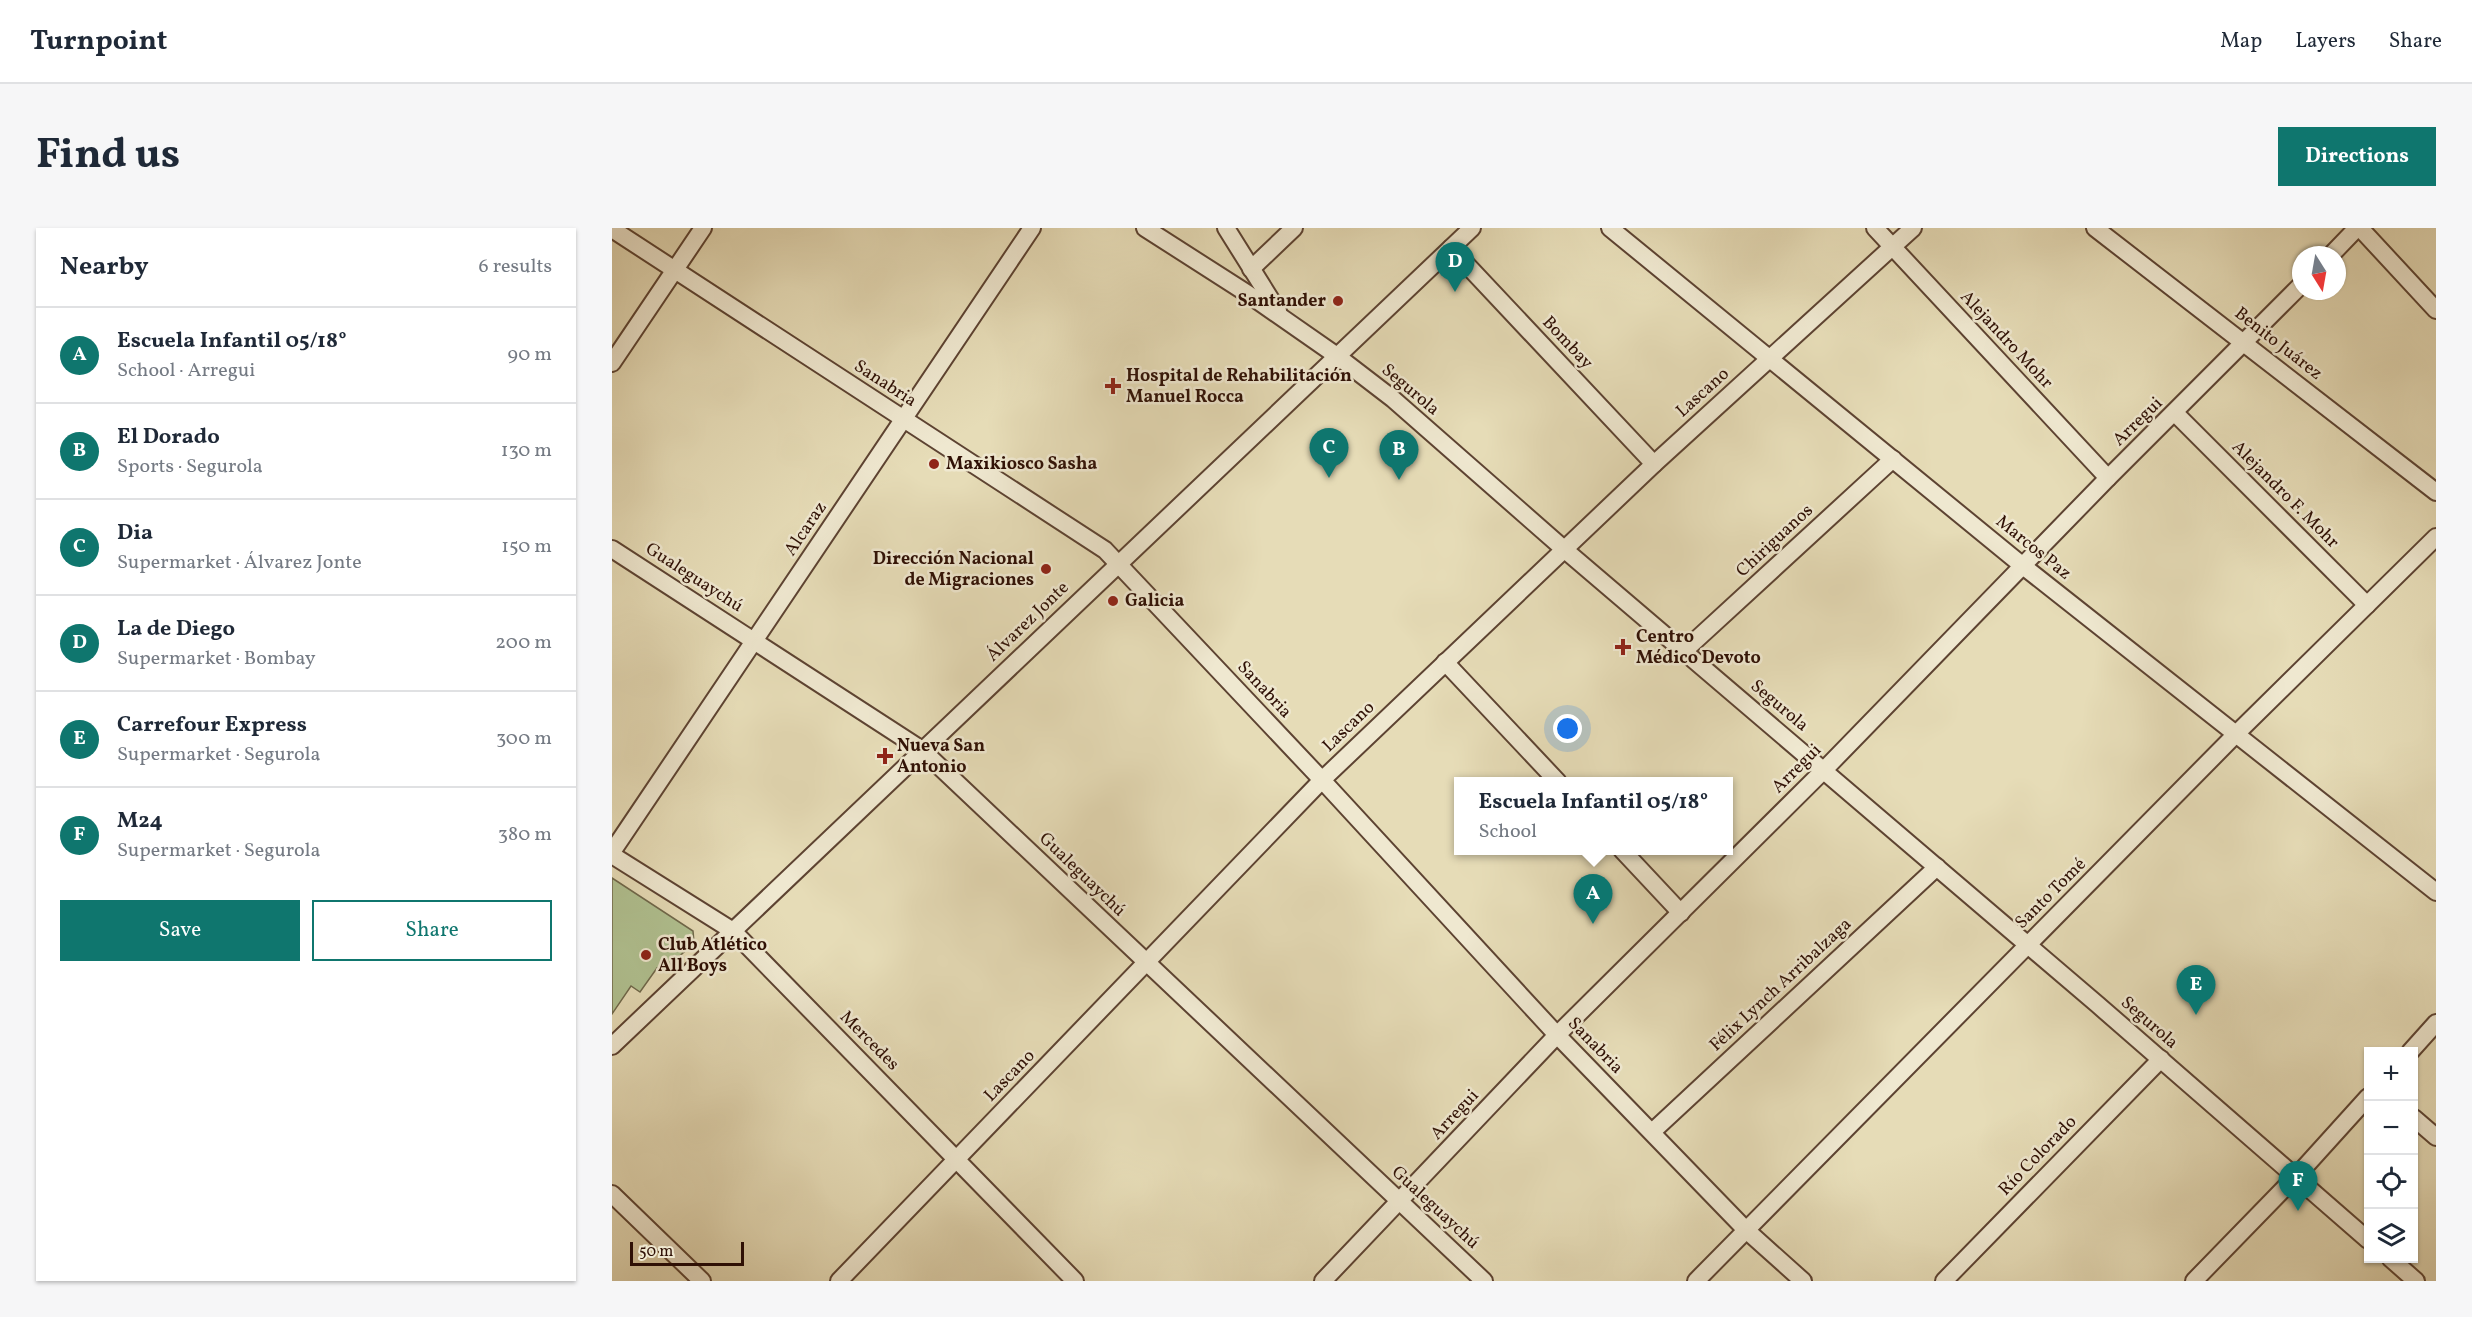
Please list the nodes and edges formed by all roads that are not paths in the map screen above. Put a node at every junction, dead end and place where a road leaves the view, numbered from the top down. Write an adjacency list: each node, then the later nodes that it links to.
1 (703, 228): 17 (street)
2 (1032, 228): 26 (street, Alcaraz)
3 (1145, 228): 20 (street, Segurola)
4 (1226, 228): 16 (street)
5 (1294, 228): 16 (street)
6 (1472, 228): 15 (street, Álvarez Jonte)
7 (1610, 228): 23 (street, Marcos Paz)
8 (1875, 228): 14 (street, Alejandro Mohr)
9 (1912, 228): 14 (street, Lascano)
10 (2095, 228): 21 (street, Benito Juárez)
11 (2359, 228): 13 (street); 19 (street)
12 (612, 229): 17 (street, Sanabria)
13 (2340, 246)
14 (1892, 247): 23 (street, Lascano); 29 (street, Alejandro Mohr)
15 (1451, 248): 22 (street, Álvarez Jonte); 28 (street, Bombay)
16 (1251, 269): 20 (street)
17 (675, 270): 24 (street); 26 (street, Sanabria)
18 (2292, 294): 21 (street, Arregui)
19 (2434, 303)
20 (1282, 318): 22 (street, Segurola)
21 (2244, 343): 25 (street, Arregui); 30 (street, Benito Juárez)
22 (1337, 356): 33 (street, Segurola); 34 (street, Álvarez Jonte)
23 (1770, 358): 27 (street, Marcos Paz); 28 (street, Lascano)
24 (612, 363)
25 (2175, 413): 29 (street, Arregui); 36 (street, Alejandro F. Mohr)
26 (904, 420): 34 (street, Sanabria); 37 (street, Alcaraz)
27 (1893, 459): 35 (street, Marcos Paz); 38 (street, Chiriguanos)
28 (1654, 464): 33 (street, Lascano)
29 (2108, 478): 35 (street, Arregui)
30 (2436, 492)
31 (2436, 537): 36 (street, Santo Tomé)
32 (612, 549): 37 (street, Gualeguaychú)
33 (1565, 550): 38 (street, Segurola); 39 (street, Lascano)
34 (1119, 563): 41 (street, Álvarez Jonte); 44 (street, Sanabria)
35 (2023, 566): 40 (street, Marcos Paz); 42 (street, Arregui)
36 (2367, 605): 40 (street, Santo Tomé)
37 (754, 640): 41 (street, Gualeguaychú); 45 (street, Alcaraz)
38 (1684, 651): 42 (street, Segurola)
39 (1446, 662): 43 (street); 44 (street, Lascano)
40 (2236, 735): 48 (street, Marcos Paz); 51 (street, Santo Tomé)
41 (922, 750): 50 (street, Álvarez Jonte); 52 (street, Gualeguaychú)
42 (1824, 770): 47 (street, Segurola); 49 (street, Arregui)
43 (1553, 777)
44 (1322, 780): 52 (street, Lascano); 54 (street, Sanabria)
45 (612, 854): 50 (street, Mercedes)
46 (1627, 855): 49 (street)
47 (1937, 867): 51 (street, Segurola); 60 (street, Félix Lynch Arribalzaga)
48 (2436, 892)
49 (1681, 913): 54 (street, Arregui)
50 (733, 931): 55 (street, Álvarez Jonte); 62 (street, Mercedes)
51 (2028, 945): 57 (street, Segurola); 66 (street, Santo Tomé)
52 (1145, 963): 62 (street, Lascano); 65 (street, Gualeguaychú)
53 (2436, 1023): 56 (street)
54 (1557, 1035): 60 (street, Sanabria); 65 (street, Arregui)
55 (612, 1046)
56 (2414, 1047)
57 (2161, 1059): 63 (street, Segurola); 77 (street, Río Colorado)
58 (2364, 1101): 63 (street)
59 (2418, 1121): 61 (street)
60 (1652, 1132): 66 (street, Sanabria)
61 (2436, 1137)
62 (957, 1158): 71 (street, Lascano); 72 (street, Mercedes)
63 (2295, 1177): 67 (street, Segurola); 78 (street)
64 (612, 1194): 70 (street)
65 (1400, 1202): 73 (street, Arregui); 74 (street, Gualeguaychú)
66 (1745, 1229): 75 (street, Santo Tomé); 76 (street, Sanabria)
67 (2364, 1237)
68 (2394, 1263): 69 (street)
69 (2408, 1278)
70 (702, 1281)
71 (839, 1281)
72 (1075, 1281)
73 (1323, 1281)
74 (1484, 1281)
75 (1696, 1281)
76 (1803, 1281)
77 (1944, 1281)
78 (2194, 1281)

